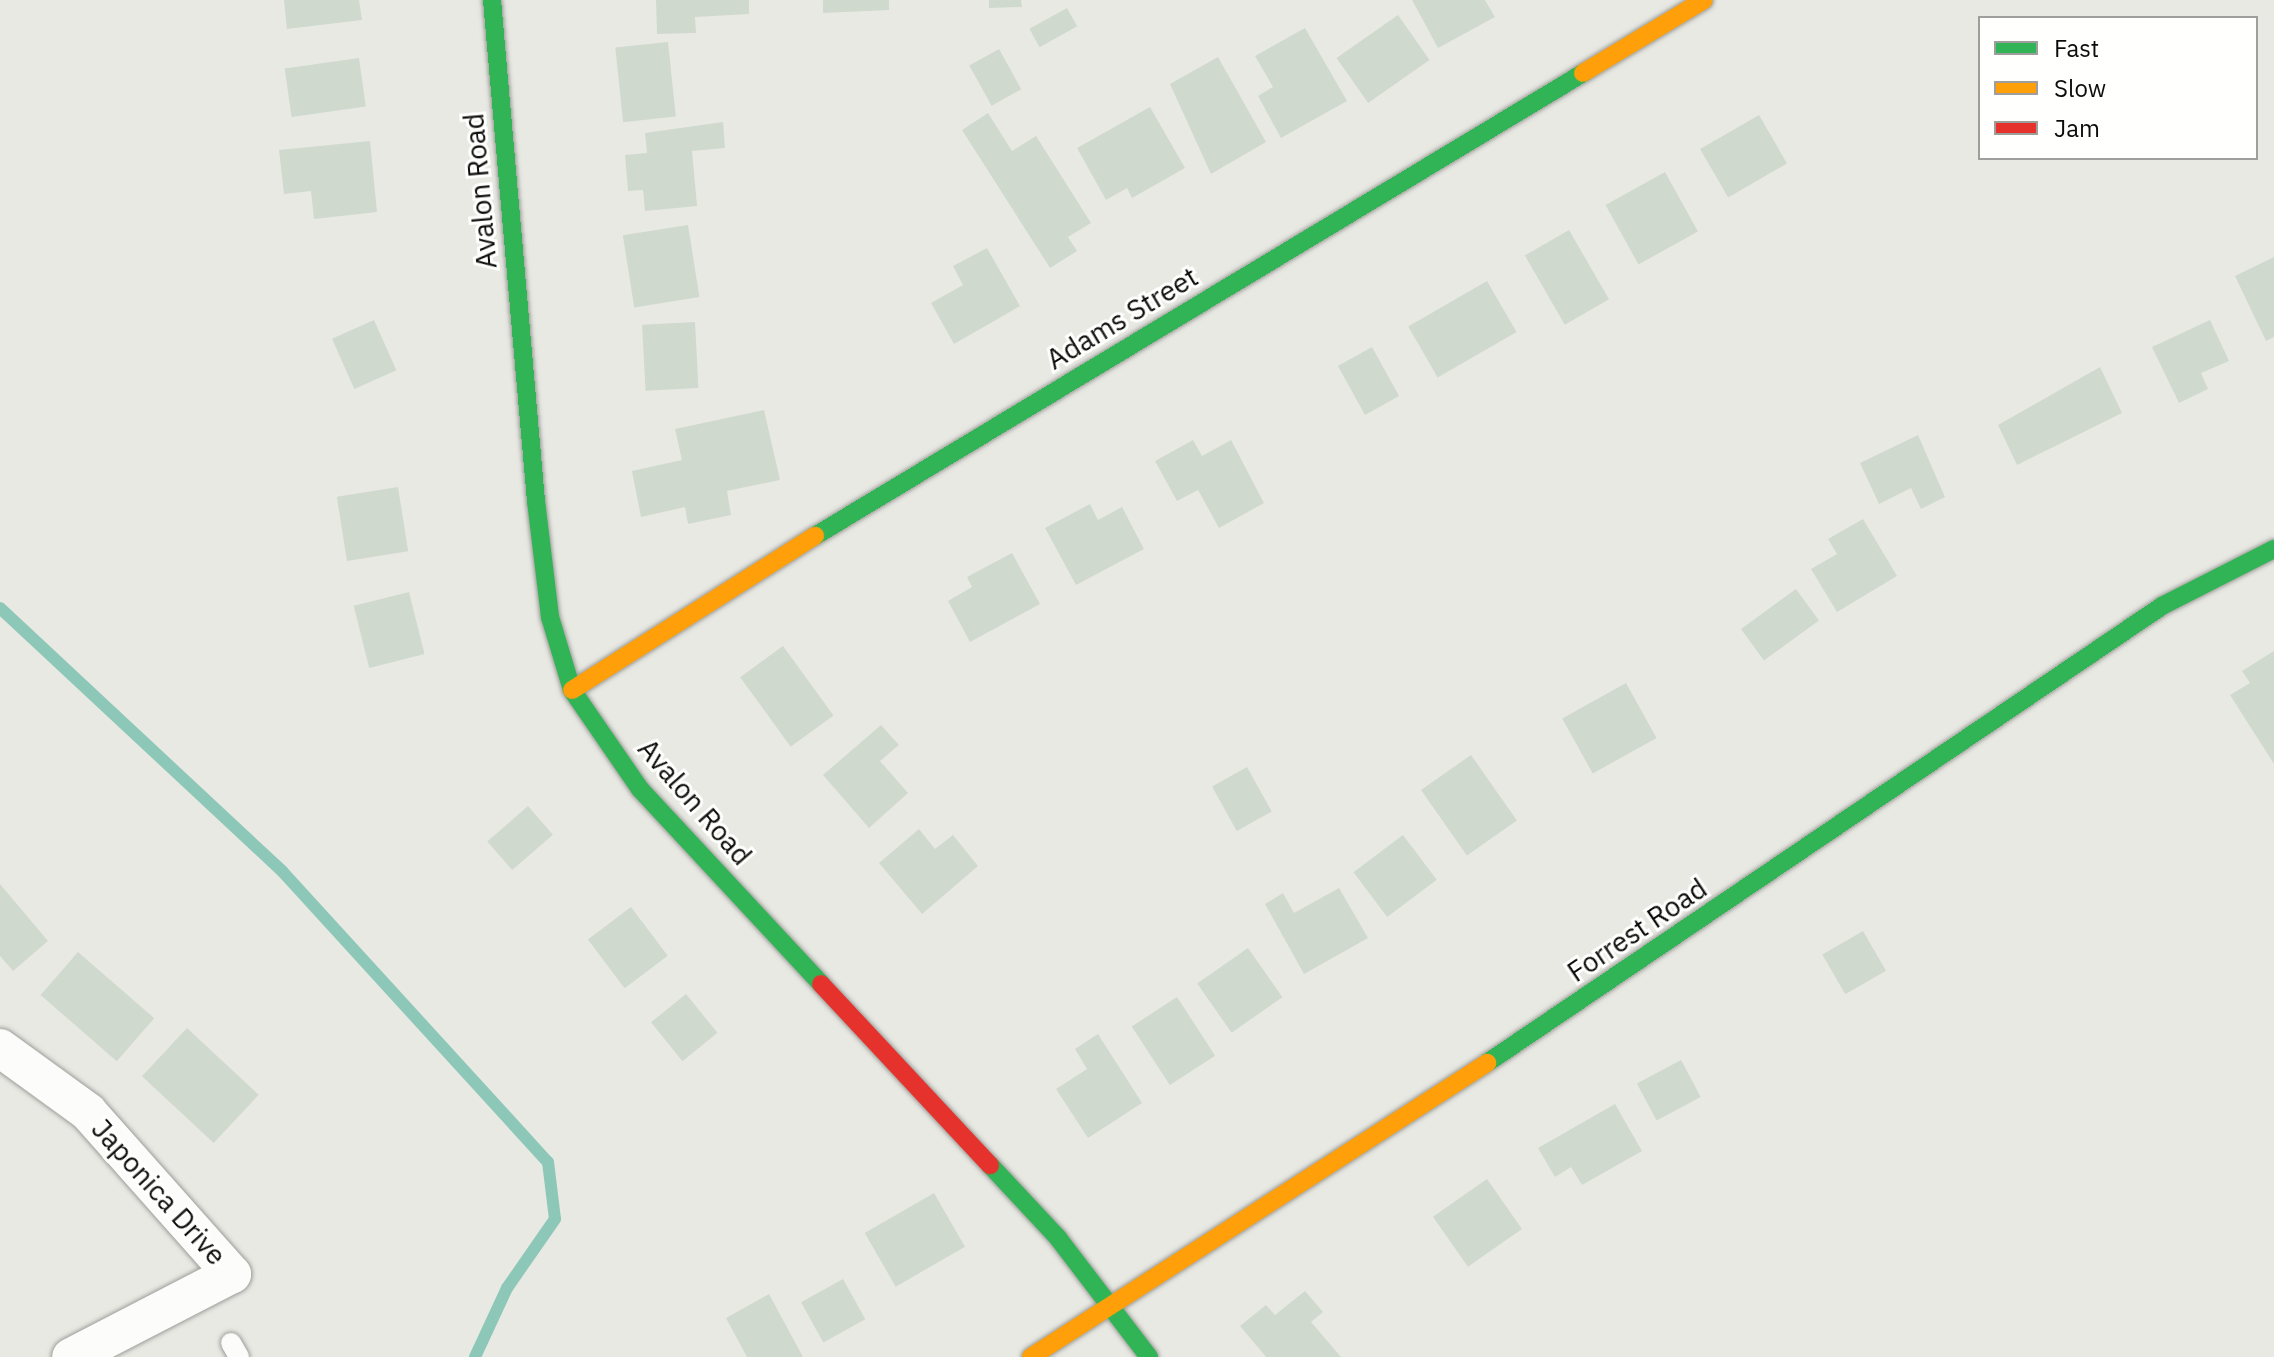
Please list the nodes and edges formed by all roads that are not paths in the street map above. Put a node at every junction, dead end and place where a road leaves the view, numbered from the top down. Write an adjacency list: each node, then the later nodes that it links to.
1 (492, 0): 4 (street, Avalon Road)
2 (1704, 0): 4 (street, Adams Street)
3 (2274, 549): 6 (street, Forrest Road)
4 (572, 690): 6 (street, Avalon Road)
5 (0, 1048): 7 (street, Japonica Drive)
6 (1108, 1304): 8 (street, Forrest Road); 9 (street, Avalon Road)
7 (71, 1357)
8 (1031, 1357)
9 (1149, 1357)

